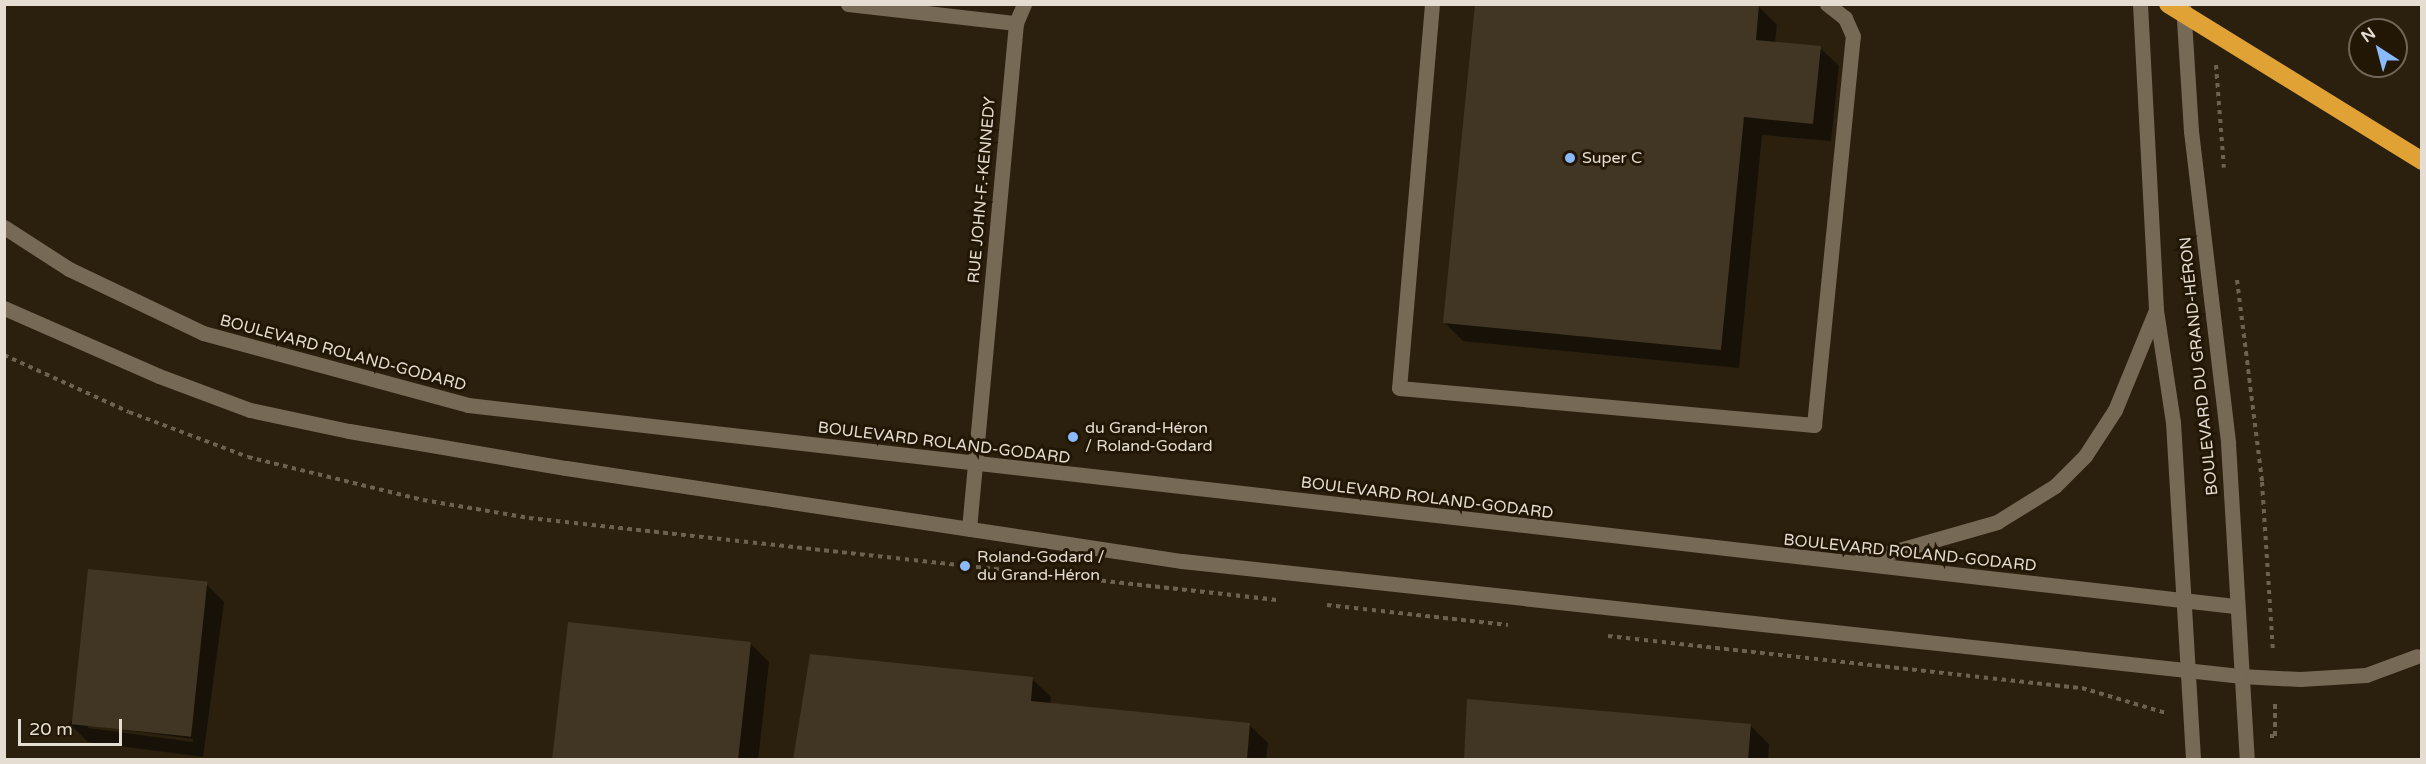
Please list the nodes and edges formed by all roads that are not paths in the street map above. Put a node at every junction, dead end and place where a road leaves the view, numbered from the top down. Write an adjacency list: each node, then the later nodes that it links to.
1 (848, 4): 8 (street)
2 (1024, 4): 8 (street, RUE JOHN-F.-KENNEDY)
3 (1432, 4): 4 (street)
4 (1827, 4)
5 (2140, 4): 12 (street, BOULEVARD DU GRAND-HÉRON)
6 (2168, 4): 9 (highway)
7 (2183, 4): 17 (street, BOULEVARD DU GRAND-HÉRON)
8 (1016, 23): 13 (street, RUE JOHN-F.-KENNEDY)
9 (2421, 162)
10 (4, 227): 13 (street, BOULEVARD ROLAND-GODARD)
11 (4, 308): 14 (street)
12 (2156, 310): 15 (street); 16 (street, BOULEVARD DU GRAND-HÉRON)
13 (975, 464): 14 (street, RUE JOHN-F.-KENNEDY); 15 (street, BOULEVARD ROLAND-GODARD)
14 (969, 529): 19 (street)
15 (1849, 564): 16 (street, BOULEVARD ROLAND-GODARD)
16 (2183, 602): 17 (street, BOULEVARD ROLAND-GODARD); 19 (street, BOULEVARD DU GRAND-HÉRON)
17 (2235, 606): 20 (street, BOULEVARD DU GRAND-HÉRON)
18 (2417, 656): 20 (street)
19 (2186, 671): 20 (street); 21 (street, BOULEVARD DU GRAND-HÉRON)
20 (2240, 676): 22 (street, BOULEVARD DU GRAND-HÉRON)
21 (2193, 759)
22 (2247, 759)

